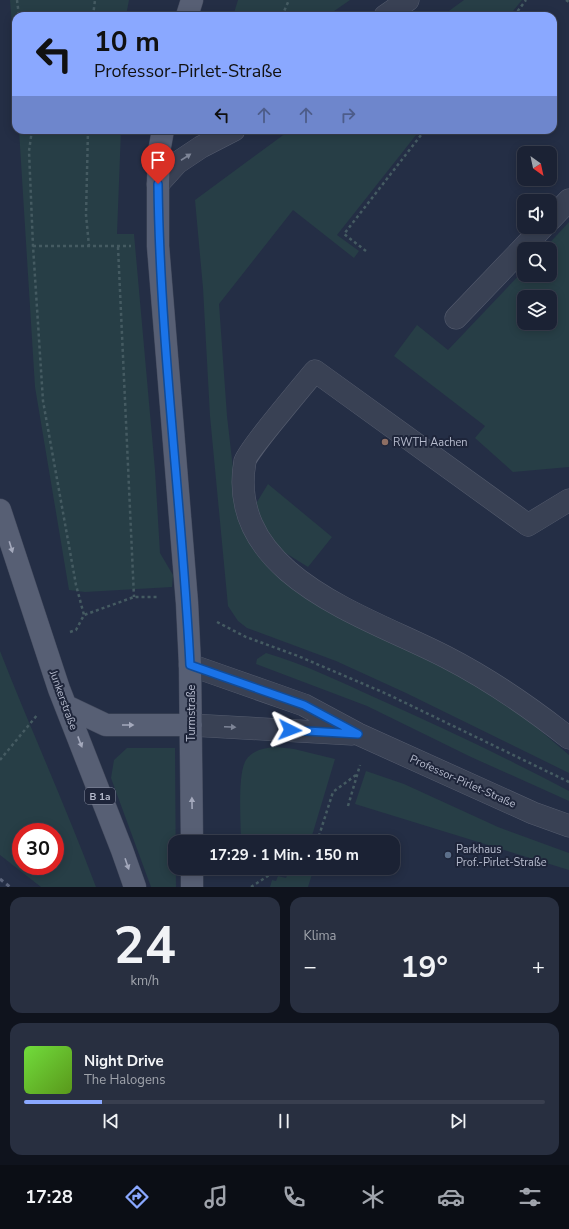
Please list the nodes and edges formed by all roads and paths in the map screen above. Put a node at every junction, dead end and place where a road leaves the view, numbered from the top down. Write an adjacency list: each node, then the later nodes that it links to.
1 (18, 0): 9 (path)
2 (95, 0): 10 (path)
3 (192, 0): 11 (main road)
4 (289, 0): 12 (path)
5 (408, 0): 13 (street)
6 (526, 0): 14 (path)
7 (566, 0): 8 (path)
8 (569, 2)
9 (19, 12)
10 (94, 12)
11 (188, 12)
12 (284, 12)
13 (391, 12)
14 (517, 12)
15 (31, 134): 24 (path)
16 (88, 134): 25 (path)
17 (162, 134): 20 (main road, Turmstraße)
18 (226, 134): 20 (street, one-way to 18)
19 (422, 134): 28 (path)
20 (158, 184): 26 (main road, Turmstraße)
21 (569, 200): 22 (street)
22 (557, 213)
23 (536, 234): 29 (street)
24 (33, 246): 25 (path); 34 (path)
25 (88, 246): 27 (path)
26 (158, 246): 27 (path); 33 (main road, Turmstraße)
27 (118, 247): 32 (path)
28 (366, 252)
29 (456, 318)
30 (569, 500): 41 (street)
31 (0, 510): 35 (main road, Junkerstraße / B 1a, one-way to 35)
32 (134, 597): 33 (path); 34 (path)
33 (187, 603): 36 (main road, Turmstraße); 44 (path)
34 (84, 615): 35 (path)
35 (43, 642): 37 (main road, Junkerstraße / B 1a)
36 (190, 665): 39 (main road, Turmstraße); 40 (street, Professor-Pirlet-Straße)
37 (66, 706): 39 (main road, one-way to 39); 51 (main road, Junkerstraße / B 1a, one-way to 51)
38 (31, 722): 42 (path)
39 (191, 725): 40 (street, Professor-Pirlet-Straße, one-way to 40); 47 (main road, Turmstraße, one-way to 39)
40 (364, 736): 43 (path); 46 (street, Professor-Pirlet-Straße)
41 (569, 738)
42 (0, 760)
43 (356, 775): 45 (path); 48 (path)
44 (569, 782)
45 (348, 806)
46 (569, 826)
47 (192, 835)
48 (319, 835)
49 (192, 875): 52 (main road)
50 (269, 875): 53 (path)
51 (135, 887)
52 (192, 887)
53 (251, 887)

